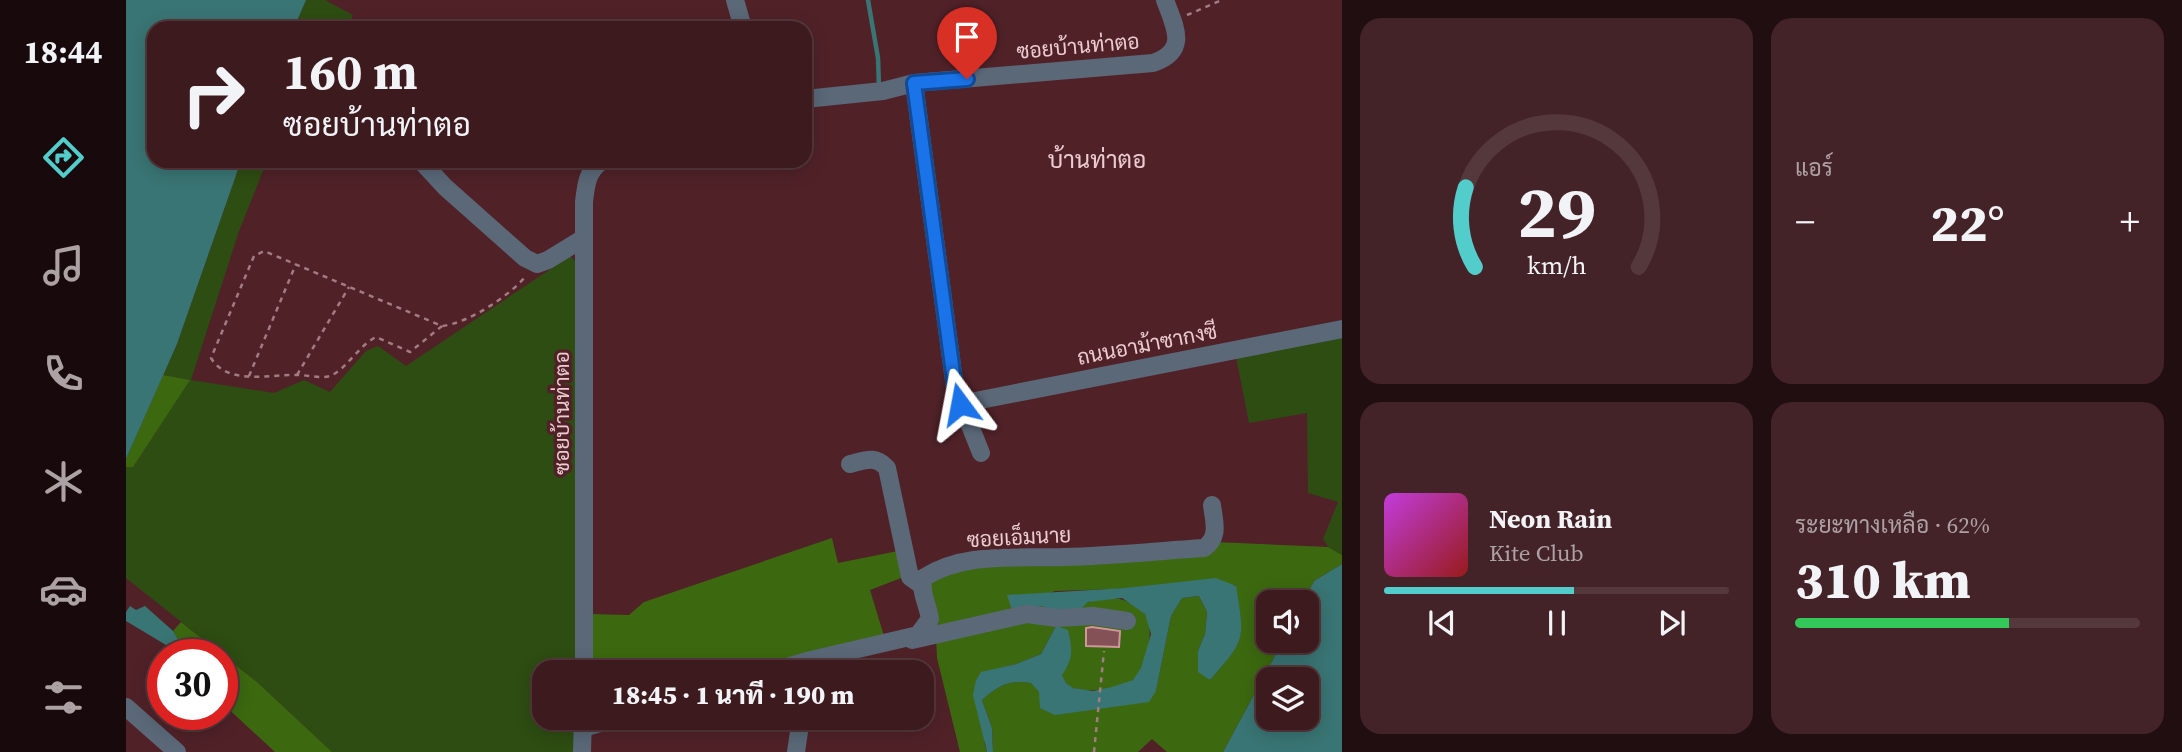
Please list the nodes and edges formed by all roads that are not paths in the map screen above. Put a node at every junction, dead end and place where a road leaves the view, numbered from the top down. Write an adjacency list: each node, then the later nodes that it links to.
1 (735, 0): 3 (street)
2 (1165, 0): 4 (street, ซอยบ้านท่าตอ)
3 (741, 21)
4 (914, 83): 5 (street, ซอยบ้านท่าตอ); 10 (street)
5 (812, 98)
6 (427, 168): 8 (street)
7 (594, 168): 8 (street, ซอยบ้านท่าตอ)
8 (584, 238): 16 (street, ซอยบ้านท่าตอ)
9 (1342, 329): 10 (street, ถนนอาม้าซากงซี)
10 (960, 404): 11 (street)
11 (981, 453)
12 (850, 464): 14 (street)
13 (1212, 505): 14 (street, ซอยเอ็มนาย)
14 (921, 585): 17 (street)
15 (1127, 621): 18 (street)
16 (583, 660)
17 (831, 660)
18 (834, 660)
19 (126, 706): 22 (street)
20 (583, 730): 23 (street)
21 (800, 730): 24 (street)
22 (177, 752)
23 (582, 752)
24 (796, 752)

